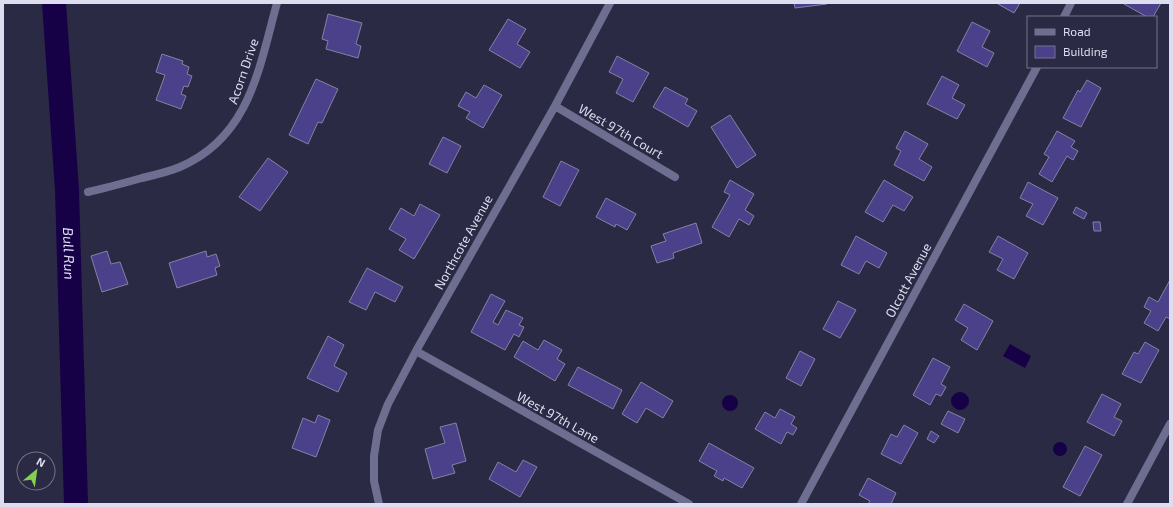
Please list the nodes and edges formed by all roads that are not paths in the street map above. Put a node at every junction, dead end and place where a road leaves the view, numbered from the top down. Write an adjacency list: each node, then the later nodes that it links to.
1 (277, 3): 8 (street, Acorn Drive)
2 (610, 3): 6 (street, Northcote Avenue)
3 (1071, 3): 4 (street)
4 (1064, 16)
5 (1036, 68): 13 (street, Olcott Avenue)
6 (554, 106): 7 (street, West 97th Court); 9 (street, Northcote Avenue)
7 (675, 176)
8 (88, 192)
9 (416, 351): 11 (street, Northcote Avenue); 12 (street, West 97th Lane)
10 (1170, 424): 14 (street)
11 (379, 504)
12 (690, 504)
13 (801, 504)
14 (1127, 504)

